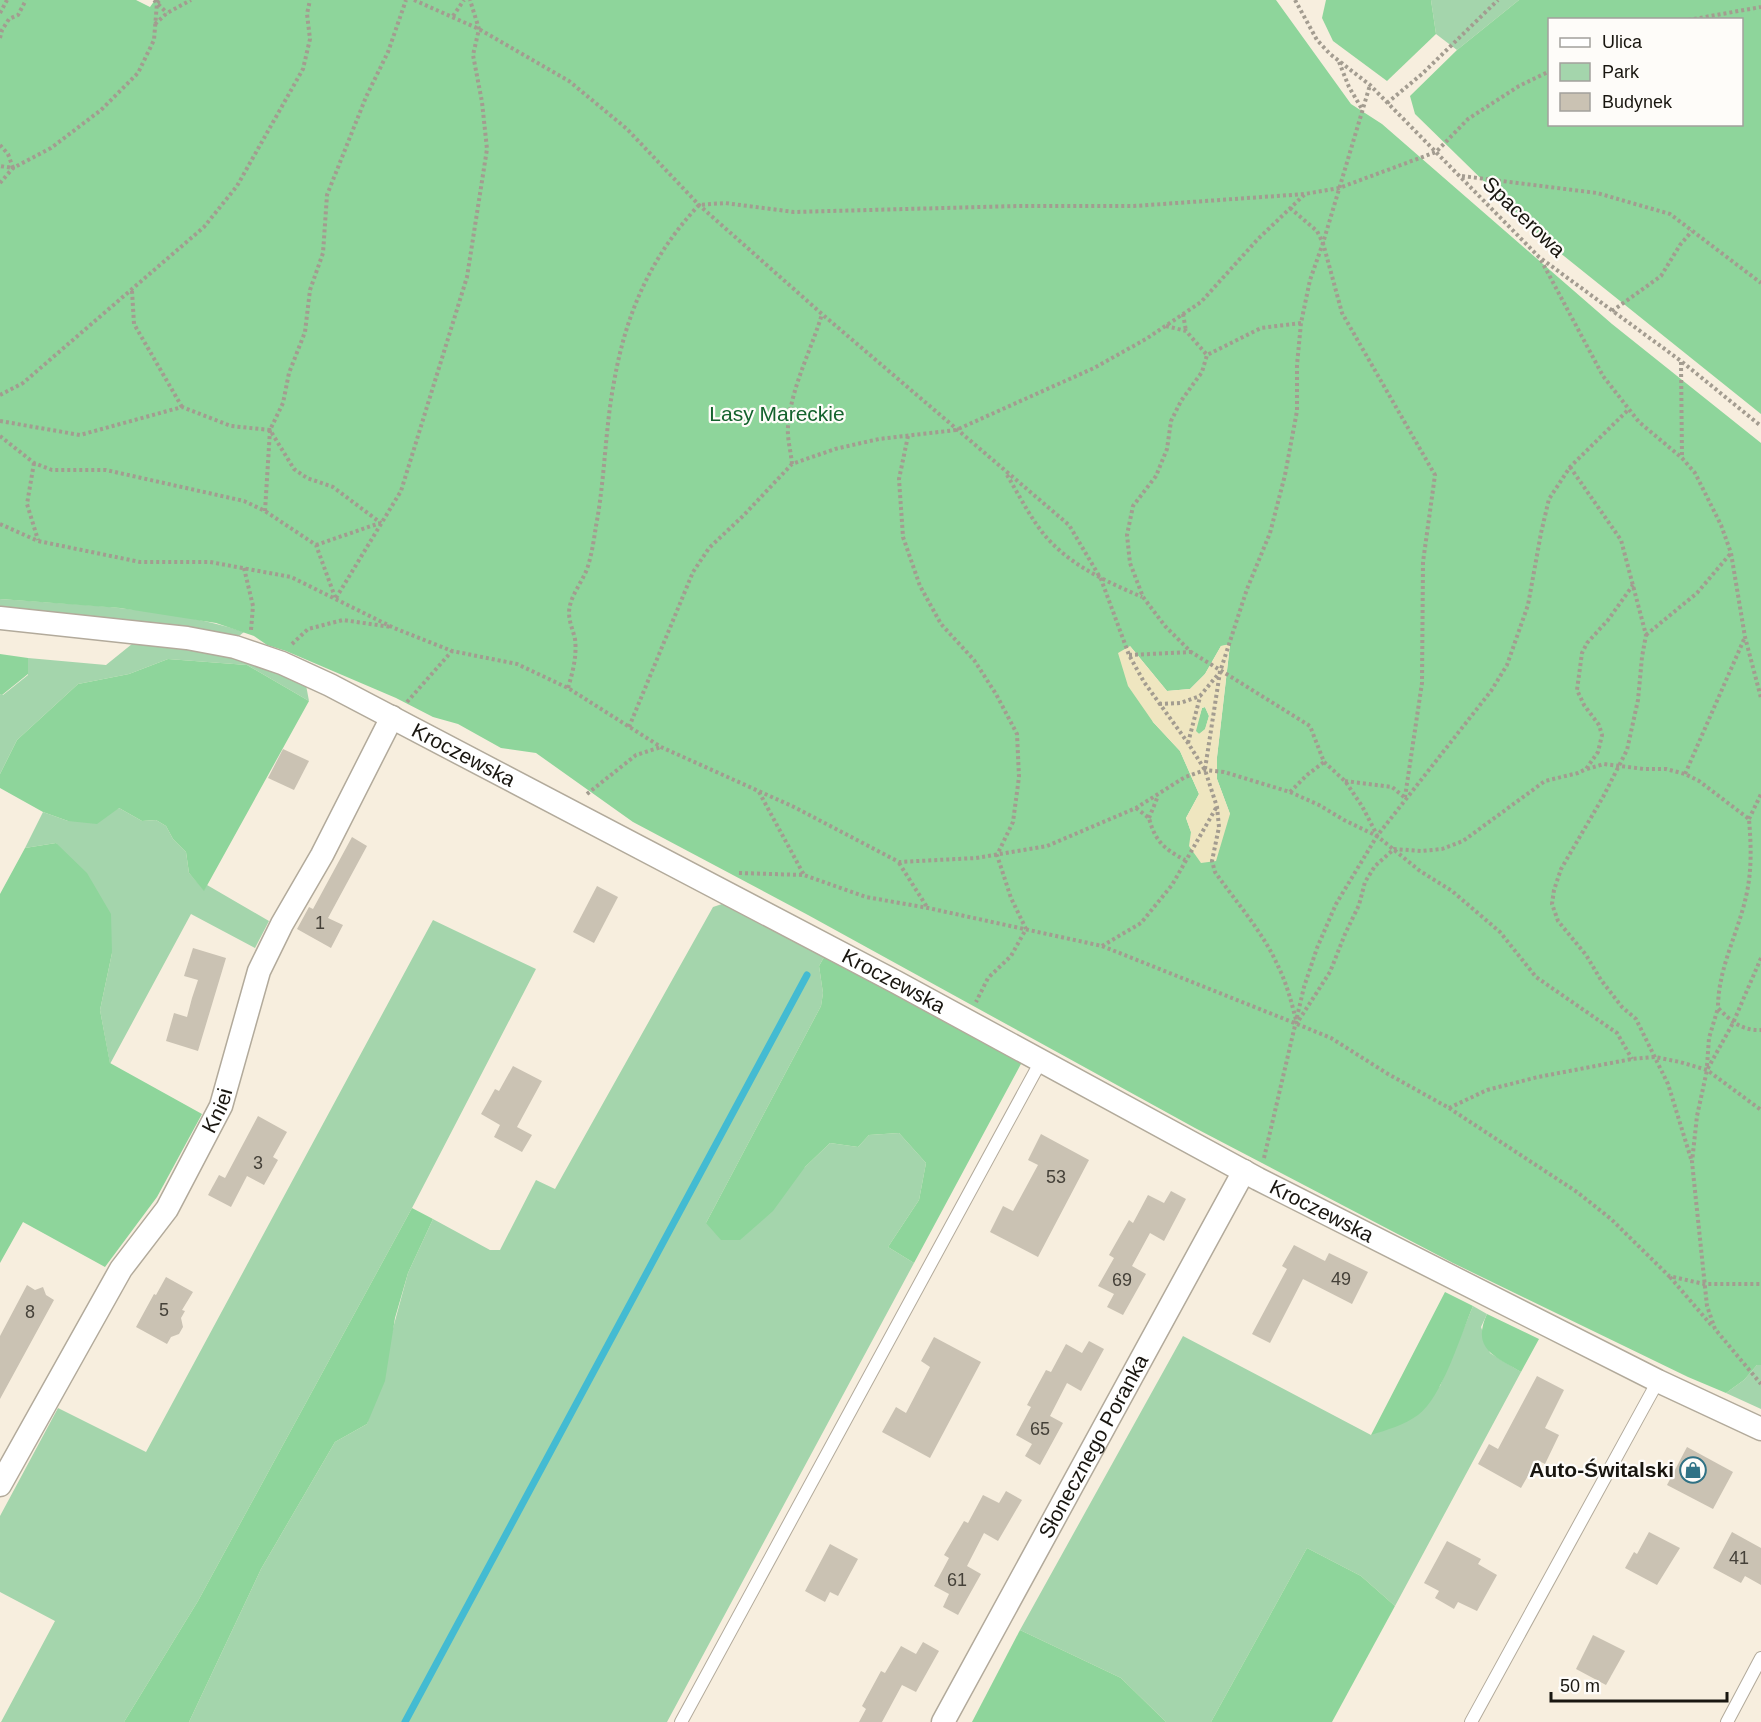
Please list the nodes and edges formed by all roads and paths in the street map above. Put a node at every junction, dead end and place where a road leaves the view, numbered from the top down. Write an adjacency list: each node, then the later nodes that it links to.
1 (7, 0): 13 (path)
2 (26, 0): 19 (path)
3 (191, 0): 14 (path)
4 (310, 0): 39 (path)
5 (406, 0): 54 (path)
6 (414, 0): 15 (path)
7 (464, 0): 15 (path)
8 (470, 0): 18 (path)
9 (1296, 0): 20 (path, Spacerowa)
10 (1498, 0): 23 (path)
11 (157, 1): 14 (path); 17 (path)
12 (1761, 7): 16 (path)
13 (0, 13)
14 (167, 13): 17 (path)
15 (453, 16): 18 (path)
16 (1699, 18)
17 (155, 24): 28 (path)
18 (479, 29): 33 (path); 63 (path)
19 (0, 38)
20 (1339, 61): 22 (path, Spacerowa); 24 (path)
21 (1548, 72): 26 (path)
22 (1370, 85): 23 (path, Spacerowa); 24 (path)
23 (1387, 103): 26 (path, Spacerowa)
24 (1362, 110): 31 (path)
25 (0, 145): 28 (path)
26 (1436, 152): 29 (path, Spacerowa); 31 (path)
27 (0, 166): 28 (path)
28 (13, 168): 30 (path)
29 (1460, 176): 35 (path); 37 (path, Spacerowa)
30 (0, 183)
31 (1339, 188): 32 (path); 36 (path)
32 (1305, 194): 33 (path); 34 (path)
33 (699, 205): 41 (path); 83 (path)
34 (1290, 208): 36 (path); 42 (path)
35 (1692, 231): 38 (path); 40 (path)
36 (1323, 243): 43 (path); 101 (path)
37 (1539, 257): 40 (path, Spacerowa); 50 (path)
38 (1761, 283)
39 (132, 290): 48 (path); 49 (path)
40 (1612, 311): 47 (path, Spacerowa)
41 (822, 314): 53 (path); 59 (path)
42 (1183, 314): 44 (path); 45 (path)
43 (1301, 323): 46 (path); 82 (path)
44 (1166, 326): 45 (path); 53 (path)
45 (1186, 331): 46 (path)
46 (1207, 355): 71 (path)
47 (1681, 361): 52 (path, Spacerowa); 57 (path)
48 (0, 395)
49 (182, 407): 51 (path); 54 (path)
50 (1629, 409): 57 (path); 60 (path)
51 (0, 421)
52 (1761, 426)
53 (956, 429): 56 (path); 61 (path)
54 (270, 430): 62 (path); 63 (path)
55 (0, 436): 58 (path)
56 (908, 436): 59 (path); 109 (path)
57 (1682, 458): 67 (path)
58 (34, 463): 62 (path); 65 (path)
59 (792, 464): 88 (path)
60 (1570, 468): 70 (path); 101 (path)
61 (1005, 472): 69 (path); 69 (path)
62 (266, 511): 66 (path)
63 (381, 523): 66 (path); 72 (path)
64 (0, 524): 65 (path)
65 (38, 541): 68 (path)
66 (316, 545): 72 (path)
67 (1731, 553): 75 (path); 76 (path)
68 (244, 568): 72 (path); 77 (path)
69 (1101, 579): 71 (path); 80 (path)
70 (1633, 585): 75 (path); 93 (path)
71 (1143, 597): 79 (path)
72 (336, 598): 74 (path)
73 (0, 618): 77 (street, Kroczewska)
74 (394, 628): 78 (path); 81 (path)
75 (1646, 635): 92 (path)
76 (1745, 637): 85 (path); 95 (path)
77 (246, 651): 81 (street, Kroczewska)
78 (452, 651): 83 (path); 87 (path)
79 (1191, 652): 80 (path); 82 (path)
80 (1130, 655): 86 (path)
81 (282, 663): 87 (street, Kroczewska)
82 (1220, 672): 84 (path); 91 (path); 94 (path)
83 (568, 688): 88 (path)
84 (1200, 696): 86 (path); 89 (path)
85 (1761, 698)
86 (1159, 704): 89 (path)
87 (393, 717): 104 (street, Kroczewska); 138 (street, Kniei)
88 (629, 727): 90 (path)
89 (1188, 743): 94 (path)
90 (661, 747): 97 (path); 104 (path)
91 (1324, 762): 96 (path); 98 (path)
92 (1617, 767): 93 (path); 95 (path); 123 (path)
93 (1586, 769): 108 (path)
94 (1204, 770): 98 (path); 100 (path); 102 (path)
95 (1685, 774): 106 (path)
96 (1345, 781): 101 (path); 107 (path)
97 (759, 791): 111 (path); 112 (path)
98 (1290, 792): 107 (path)
99 (1761, 794): 106 (path)
100 (1158, 795): 103 (path); 105 (path)
101 (1405, 798): 107 (path)
102 (1217, 807): 110 (path); 121 (path)
103 (1136, 808): 105 (path); 109 (path)
104 (567, 811): 113 (street, Kroczewska)
105 (1149, 818): 110 (path)
106 (1749, 819): 118 (path)
107 (1377, 836): 108 (path); 121 (path)
108 (1394, 849): 121 (path); 124 (path)
109 (997, 855): 111 (path); 115 (path)
110 (1185, 860): 116 (path)
111 (899, 862): 114 (path)
112 (804, 875): 113 (path); 114 (path)
113 (700, 879): 119 (street, Kroczewska)
114 (928, 908): 115 (path)
115 (1026, 929): 116 (path); 119 (path)
116 (1102, 946): 121 (path)
117 (1761, 958): 120 (path)
118 (1718, 1008): 120 (path); 126 (path)
119 (967, 1021): 125 (street, Kroczewska)
120 (1733, 1023): 122 (path); 126 (path)
121 (1297, 1024): 127 (path); 130 (path)
122 (1761, 1030)
123 (1655, 1058): 124 (path); 126 (path); 129 (path)
124 (1632, 1059): 127 (path)
125 (1041, 1061): 130 (street, Kroczewska); 140 (lane)
126 (1707, 1070): 128 (path); 129 (path)
127 (1449, 1108): 131 (path)
128 (1761, 1110)
129 (1692, 1162): 132 (path)
130 (1251, 1175): 135 (street, Kroczewska); 141 (street, Słonecznego Poranka)
131 (1669, 1276): 132 (path); 134 (path)
132 (1704, 1284): 133 (path); 134 (path)
133 (1761, 1284)
134 (1715, 1329): 136 (path)
135 (1658, 1381): 137 (street, Kroczewska); 142 (lane)
136 (1761, 1384)
137 (1761, 1429)
138 (0, 1485)
139 (1761, 1658): 143 (lane)
140 (681, 1722)
141 (943, 1722)
142 (1471, 1722)
143 (1726, 1722)

